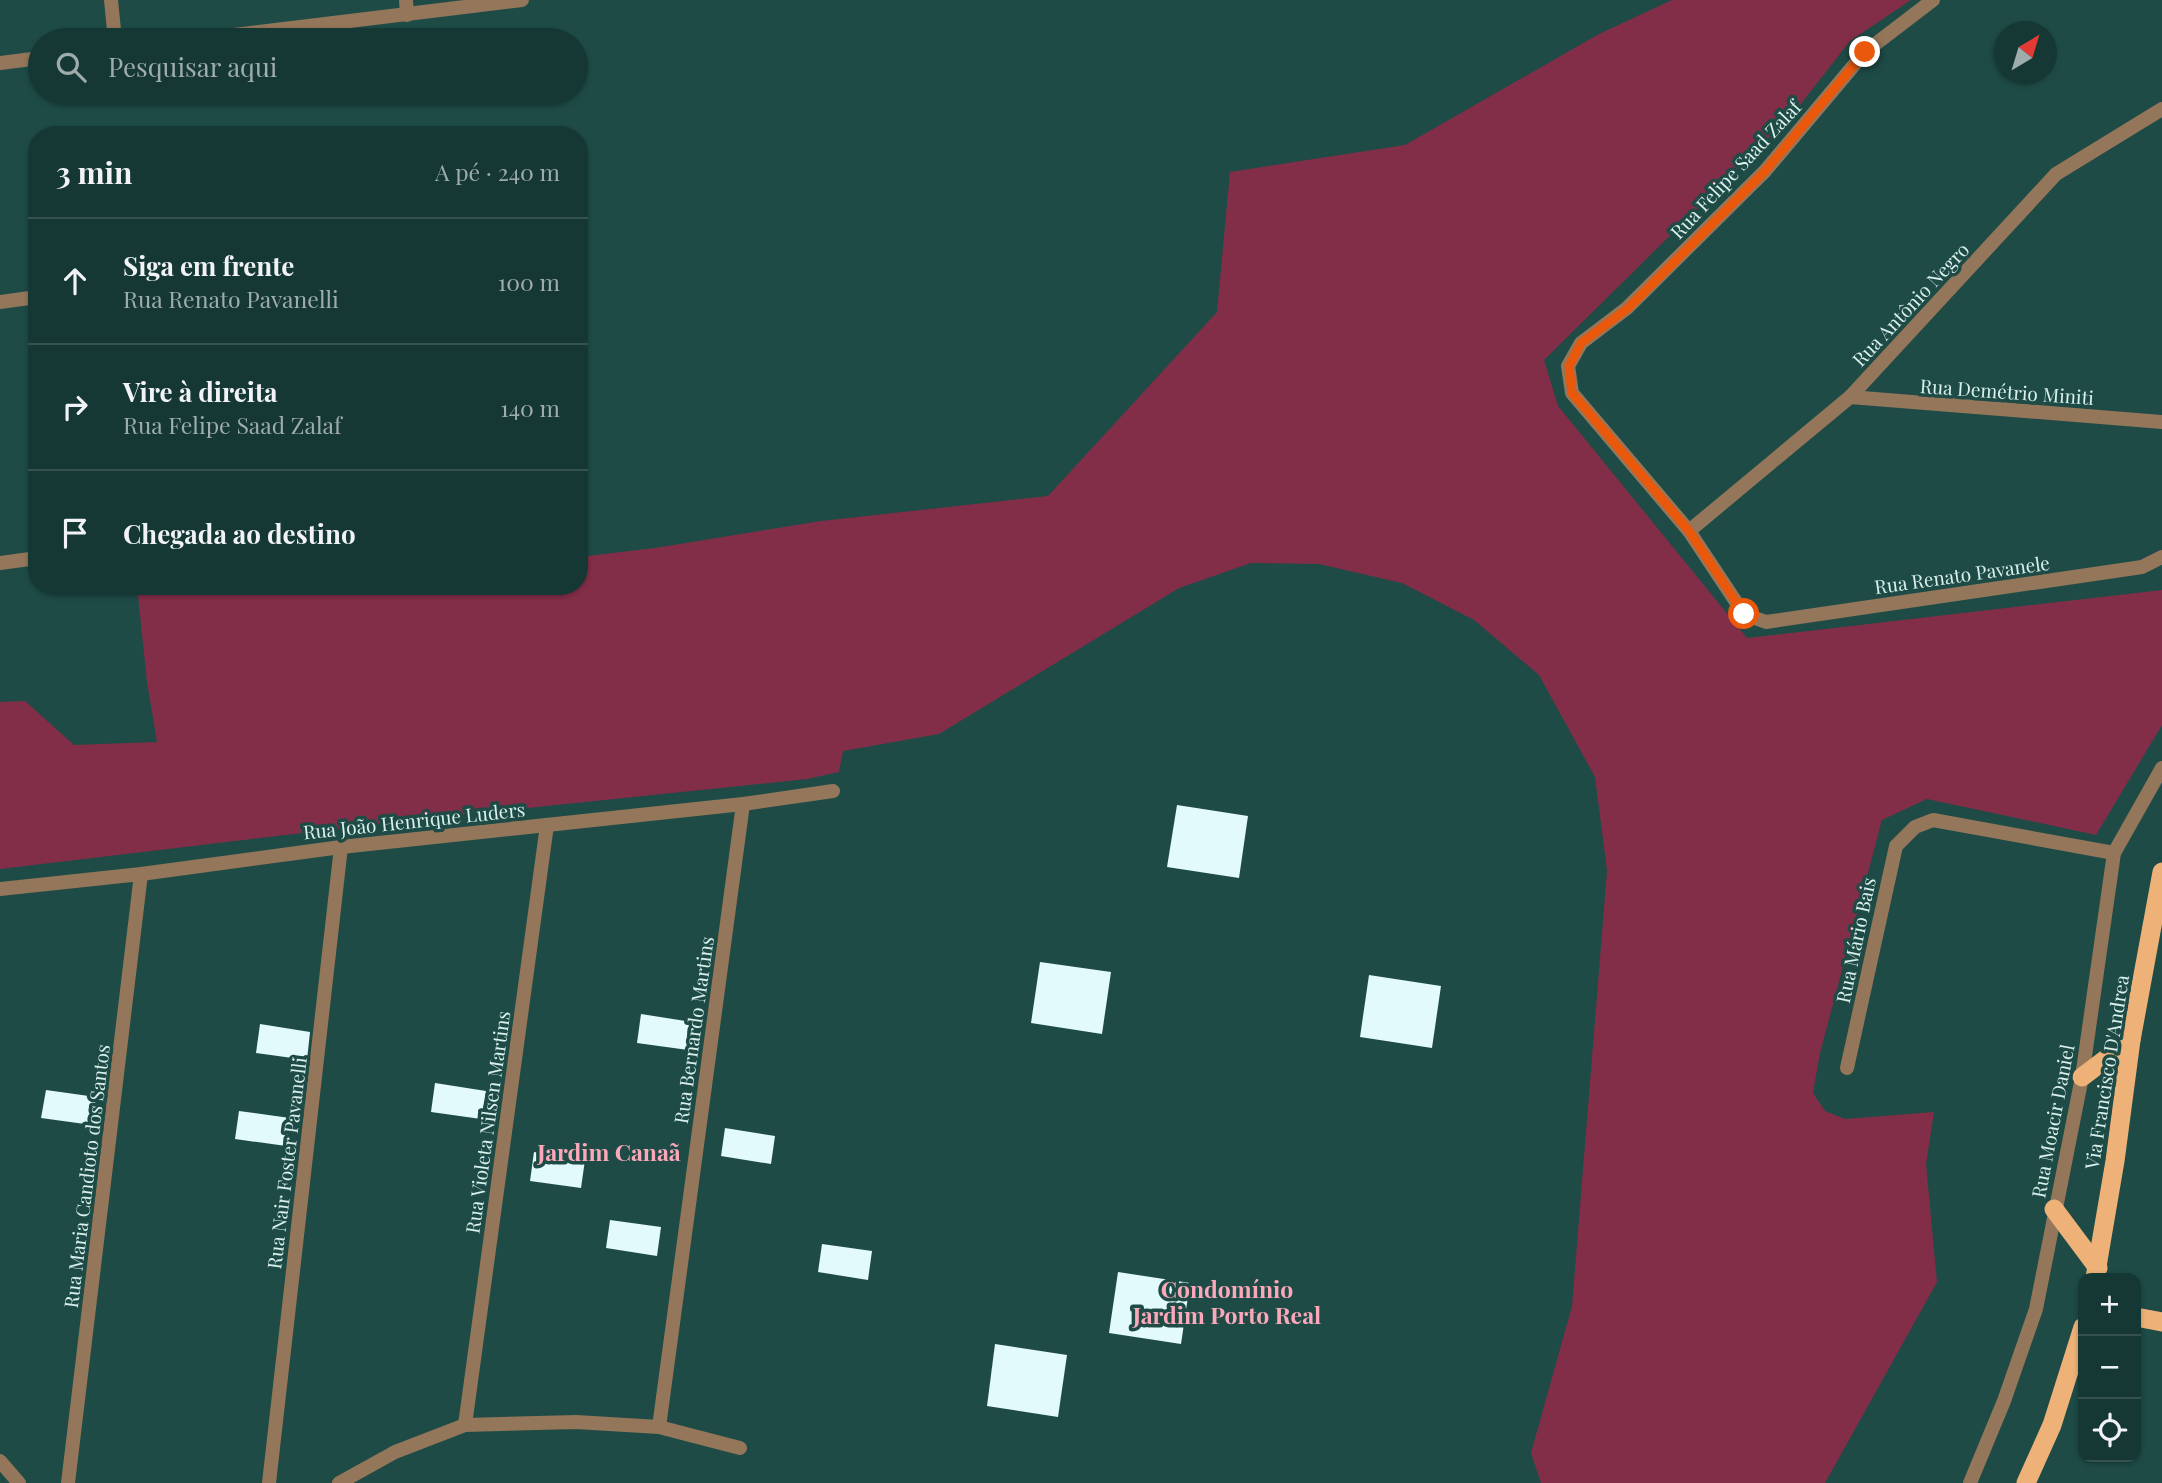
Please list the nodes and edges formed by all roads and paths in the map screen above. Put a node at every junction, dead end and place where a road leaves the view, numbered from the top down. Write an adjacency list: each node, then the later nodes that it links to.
1 (111, 0): 5 (street)
2 (522, 0): 4 (street)
3 (1933, 0): 14 (street, Rua Felipe Saad Zalaf)
4 (407, 7): 6 (street)
5 (114, 28)
6 (271, 28)
7 (28, 60): 8 (street)
8 (0, 63)
9 (2162, 109): 12 (street, Rua Antônio Negro)
10 (28, 298): 11 (street)
11 (0, 302)
12 (1850, 397): 13 (street, Rua Demétrio Miniti); 14 (street, Rua Antônio Negro)
13 (2162, 422)
14 (1689, 531): 15 (street, Rua Renato Pavanele)
15 (2162, 557)
16 (28, 559): 17 (street)
17 (0, 563)
18 (2162, 768): 23 (street, Rua Moacir Daniel)
19 (833, 791): 20 (street, Rua João Henrique Luders)
20 (743, 804): 21 (street, Rua João Henrique Luders); 36 (street, Rua Bernardo Martins)
21 (547, 825): 22 (street, Rua João Henrique Luders); 35 (street, Rua Violeta Nilsen Martins)
22 (341, 847): 25 (street, Rua João Henrique Luders); 41 (street, Rua Nair Foster Pavanelli)
23 (2114, 853): 28 (street, Rua Mário Bais); 29 (street, Rua Moacir Daniel)
24 (2162, 872): 27 (highway, Via Francisco D'Andrea)
25 (141, 874): 26 (street, Rua João Henrique Luders); 40 (street, Rua Maria Candioto dos Santos)
26 (0, 889)
27 (2132, 1040): 29 (highway); 31 (highway, Via Francisco D'Andrea)
28 (1847, 1068)
29 (2081, 1077): 30 (street, Rua Moacir Daniel)
30 (2054, 1209): 31 (highway); 43 (street, Rua Moacir Daniel)
31 (2096, 1273)
32 (2141, 1318): 33 (highway)
33 (2162, 1322)
34 (2078, 1348): 44 (highway)
35 (465, 1425): 36 (street); 42 (street)
36 (659, 1427): 37 (street)
37 (740, 1448)
38 (0, 1461): 39 (street)
39 (19, 1483)
40 (68, 1483)
41 (269, 1483)
42 (339, 1483)
43 (1970, 1483)
44 (2026, 1483)

